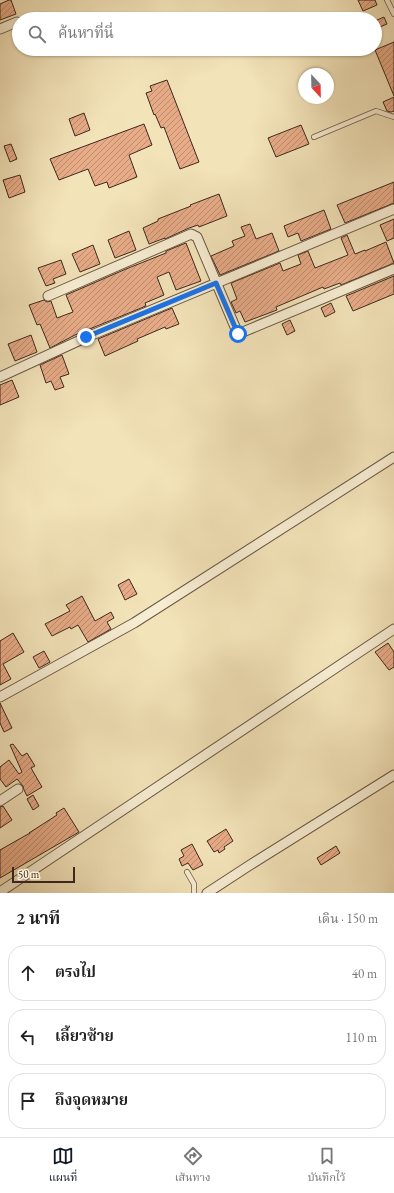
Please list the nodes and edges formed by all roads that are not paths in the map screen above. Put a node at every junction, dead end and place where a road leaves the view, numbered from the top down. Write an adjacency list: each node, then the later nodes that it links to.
1 (387, 0): 2 (lane)
2 (394, 14)
3 (12, 24): 4 (street)
4 (0, 29)
5 (394, 117): 6 (lane)
6 (314, 137)
7 (394, 209): 9 (street)
8 (394, 269): 9 (street)
9 (216, 283): 10 (street); 11 (street)
10 (48, 296)
11 (0, 377)
12 (394, 457): 14 (street)
13 (394, 629): 19 (street)
14 (0, 697)
15 (394, 775): 21 (street)
16 (18, 789): 17 (street)
17 (0, 801)
18 (187, 872): 20 (lane)
19 (0, 892)
20 (194, 893)
21 (207, 893)

